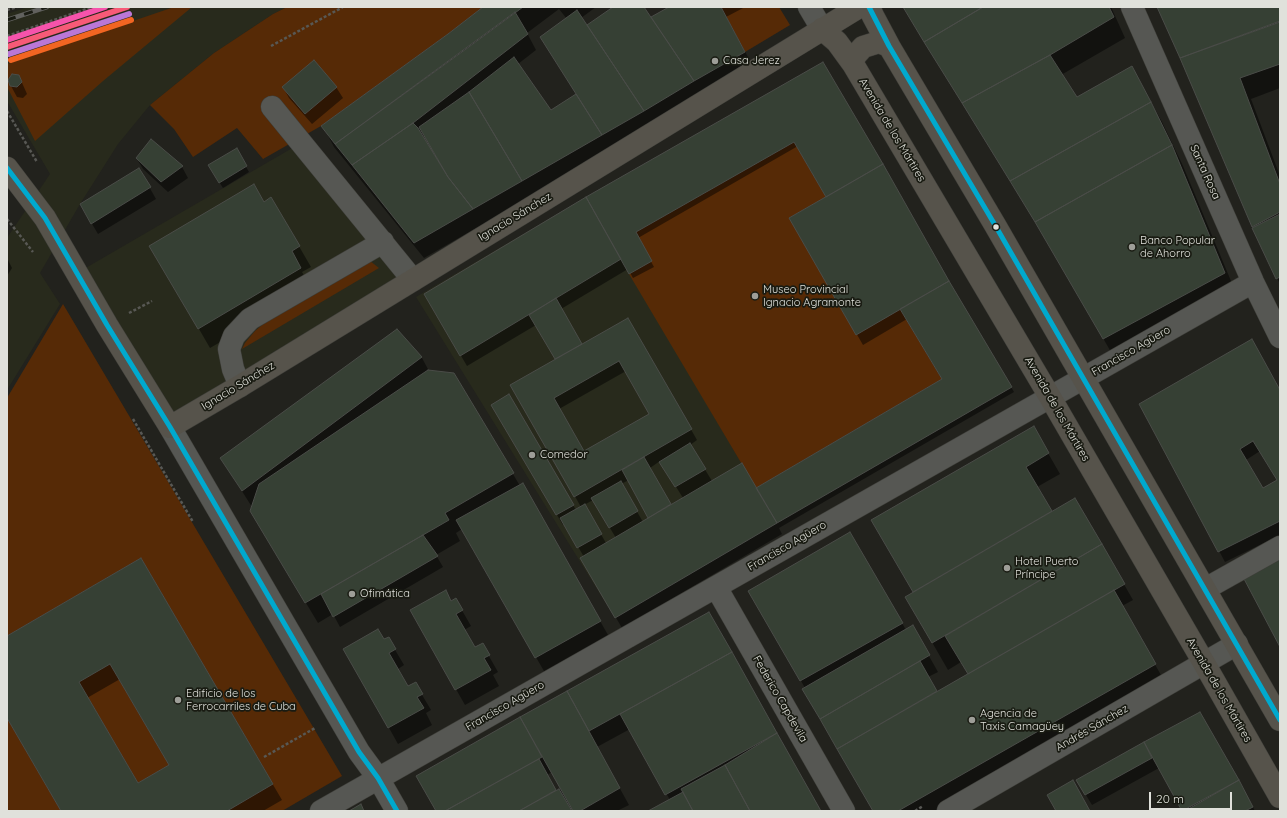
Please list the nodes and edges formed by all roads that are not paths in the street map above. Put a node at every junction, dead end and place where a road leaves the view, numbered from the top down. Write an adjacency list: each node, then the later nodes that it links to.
1 (809, 7): 5 (street)
2 (859, 7): 5 (main road, Ignacio Sánchez)
3 (869, 7): 6 (main road)
4 (1132, 7): 12 (street, Santa Rosa)
5 (822, 29): 7 (main road, Avenida de los Mártires); 11 (main road, Ignacio Sánchez)
6 (889, 46): 7 (main road); 14 (main road)
7 (853, 64): 16 (main road, Avenida de los Mártires)
8 (272, 107): 10 (street)
9 (8, 171): 17 (main road)
10 (383, 242): 11 (street); 15 (street)
11 (413, 280): 15 (main road, Ignacio Sánchez)
12 (1253, 282): 13 (street, Santa Rosa); 14 (street, Francisco Agüero)
13 (1280, 337)
14 (1082, 378): 16 (street, Francisco Agüero); 20 (main road)
15 (240, 386): 17 (main road, Ignacio Sánchez)
16 (1050, 397): 19 (street, Francisco Agüero); 22 (main road, Avenida de los Mártires)
17 (170, 427): 24 (street)
18 (1280, 547): 20 (street)
19 (716, 587): 24 (street, Francisco Agüero); 28 (street, Federico Capdevila)
20 (1205, 589): 21 (main road)
21 (1237, 644): 22 (street, Andrés Sánchez); 23 (main road)
22 (1204, 663): 25 (main road, Avenida de los Mártires); 29 (street, Andrés Sánchez)
23 (1280, 720)
24 (378, 778): 26 (street, Francisco Agüero); 27 (street)
25 (1280, 797)
26 (321, 811)
27 (398, 811)
28 (844, 811)
29 (948, 811)

